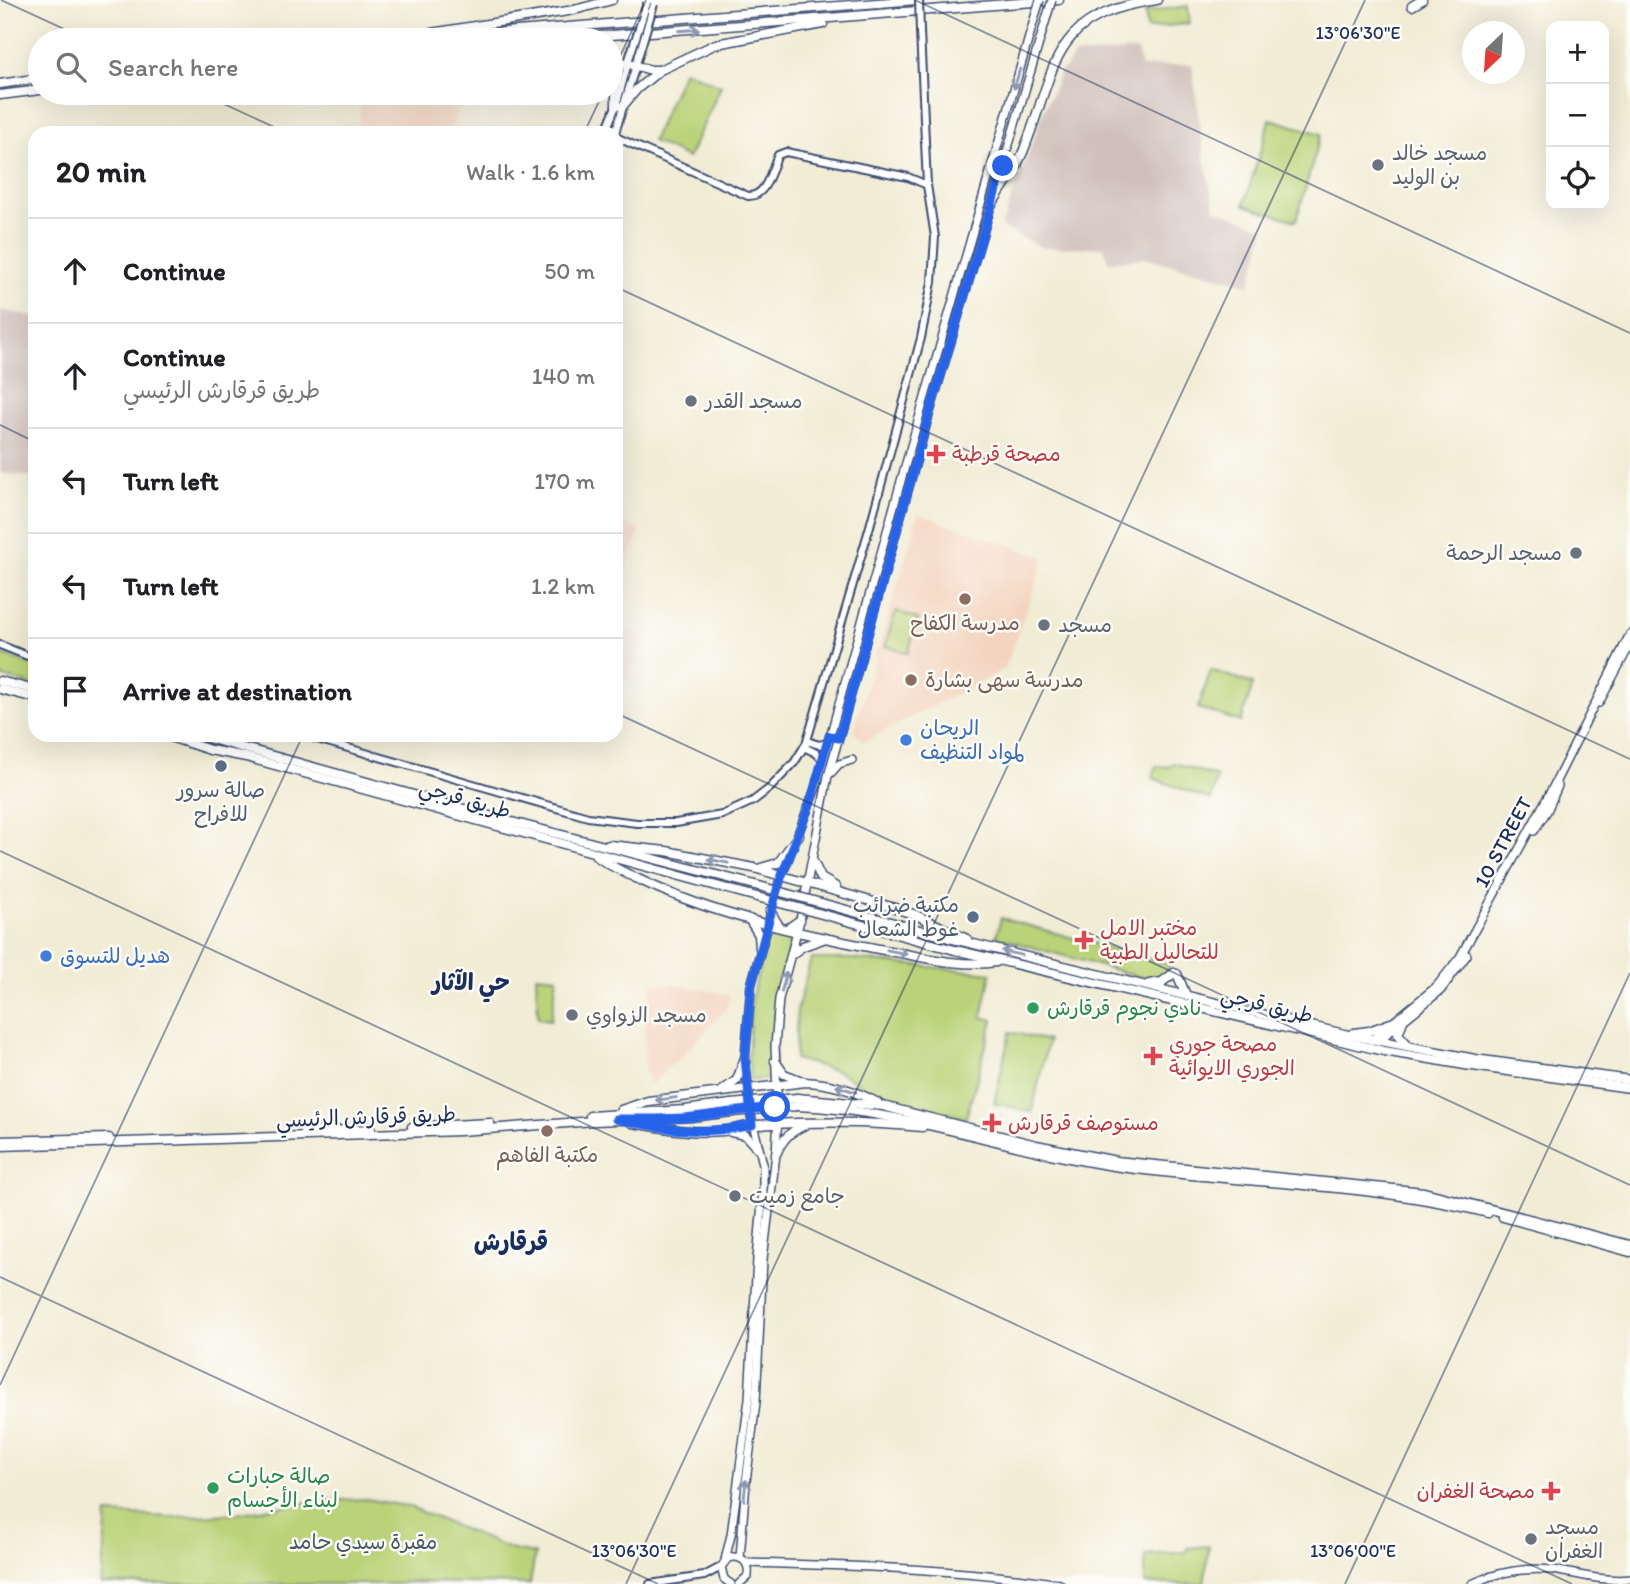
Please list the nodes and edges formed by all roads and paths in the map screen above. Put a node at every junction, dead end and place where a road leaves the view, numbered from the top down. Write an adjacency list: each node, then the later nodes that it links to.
1 (612, 0): 13 (main road)
2 (885, 0): 10 (main road)
3 (918, 0): 10 (main road); 31 (street, bridge)
4 (1040, 0): 33 (main road, one-way to 33, bridge)
5 (1052, 0): 29 (main road, bridge)
6 (1059, 0): 12 (main road)
7 (1157, 0): 30 (main road)
8 (1422, 0): 11 (main road)
9 (651, 2): 17 (street, bridge)
10 (896, 2): 14 (main road)
11 (1412, 6)
12 (878, 16): 15 (main road, one-way to 12); 18 (main road)
13 (455, 28)
14 (557, 28)
15 (623, 35)
16 (623, 61): 17 (main road)
17 (632, 62): 18 (main road); 22 (street)
18 (660, 70): 24 (main road)
19 (28, 80): 20 (main road)
20 (0, 84)
21 (28, 91): 23 (main road)
22 (623, 92)
23 (0, 95)
24 (623, 102)
25 (619, 106): 26 (street); 27 (street)
26 (609, 126)
27 (616, 126)
28 (623, 139): 31 (street)
29 (1003, 166): 30 (main road); 32 (main road)
30 (1017, 166): 32 (main road)
31 (927, 185): 48 (street)
32 (992, 204): 34 (main road)
33 (948, 316): 34 (main road); 44 (main road)
34 (959, 320): 43 (main road)
35 (1630, 634): 74 (main road, 10 STREET)
36 (0, 645): 38 (street)
37 (1630, 645): 73 (main road, 10 STREET)
38 (28, 656)
39 (0, 681): 40 (main road)
40 (28, 688)
41 (0, 689): 42 (main road)
42 (28, 696)
43 (839, 738): 44 (main road); 51 (main road)
44 (828, 739): 48 (street); 49 (main road)
45 (185, 742): 54 (main road, طريق قرجي)
46 (223, 742): 53 (main road, طريق قرجي)
47 (327, 742): 48 (street)
48 (805, 744): 49 (street)
49 (823, 760): 52 (main road)
50 (852, 760): 51 (main road)
51 (828, 776): 55 (main road)
52 (799, 835): 56 (main road); 57 (main road)
53 (599, 845): 56 (main road, one-way to 53); 67 (main road, طريق قرجي, bridge)
54 (593, 853): 61 (main road); 70 (main road, طريق قرجي, bridge)
55 (813, 861): 58 (main road); 59 (main road)
56 (754, 868): 57 (main road)
57 (783, 879): 58 (main road); 60 (main road)
58 (805, 884): 59 (main road); 62 (main road)
59 (840, 892): 67 (main road)
60 (770, 911): 63 (main road); 64 (main road)
61 (749, 919): 63 (main road); 68 (main road)
62 (800, 920): 64 (main road); 65 (main road)
63 (766, 923): 64 (main road); 68 (main road)
64 (783, 928): 65 (main road)
65 (797, 931): 66 (main road); 69 (main road)
66 (825, 939): 69 (main road); 70 (main road, one-way to 70)
67 (984, 947): 71 (main road, طريق قرجي, one-way to 67)
68 (760, 948): 78 (main road)
69 (792, 954): 79 (main road, one-way to 69)
70 (1002, 961): 83 (main road, طريق قرجي)
71 (1136, 984): 72 (main road, طريق قرجي); 72 (main road)
72 (1186, 995): 75 (main road, طريق قرجي)
73 (1403, 1021): 76 (main road, 10 STREET); 77 (main road)
74 (1391, 1023): 75 (main road); 76 (main road, 10 STREET)
75 (1345, 1034): 76 (main road, طريق قرجي)
76 (1375, 1041): 77 (main road, طريق قرجي)
77 (1415, 1049): 80 (main road, طريق قرجي)
78 (745, 1058): 84 (main road); 85 (main road)
79 (775, 1061): 81 (main road); 82 (main road)
80 (1630, 1080)
81 (805, 1082): 82 (main road); 87 (main road, one-way to 81)
82 (777, 1088): 84 (main road); 89 (main road)
83 (1630, 1088)
84 (750, 1092): 85 (main road); 89 (main road)
85 (718, 1093): 88 (main road, one-way to 88)
86 (797, 1102): 87 (main road); 88 (main road, طريق قرقارش الرئيسي, bridge); 91 (main road)
87 (883, 1106): 96 (main road)
88 (616, 1116): 92 (main road); 93 (main road, طريق قرقارش الرئيسي)
89 (765, 1122): 90 (main road); 92 (main road); 94 (main road); 95 (main road)
90 (811, 1123): 91 (main road); 95 (main road)
91 (934, 1125): 97 (main road)
92 (724, 1131): 94 (main road)
93 (0, 1144)
94 (758, 1149): 98 (main road)
95 (776, 1154): 99 (main road, one-way to 95)
96 (1630, 1245)
97 (1630, 1252)
98 (731, 1535): 99 (main road); 101 (main road)
99 (741, 1536): 100 (main road)
100 (744, 1560): 101 (main road); 105 (main road); 106 (main road)
101 (723, 1564): 103 (street); 104 (main road)
102 (1630, 1579): 107 (main road)
103 (650, 1584)
104 (731, 1584)
105 (739, 1584)
106 (1060, 1584)
107 (1472, 1584)

